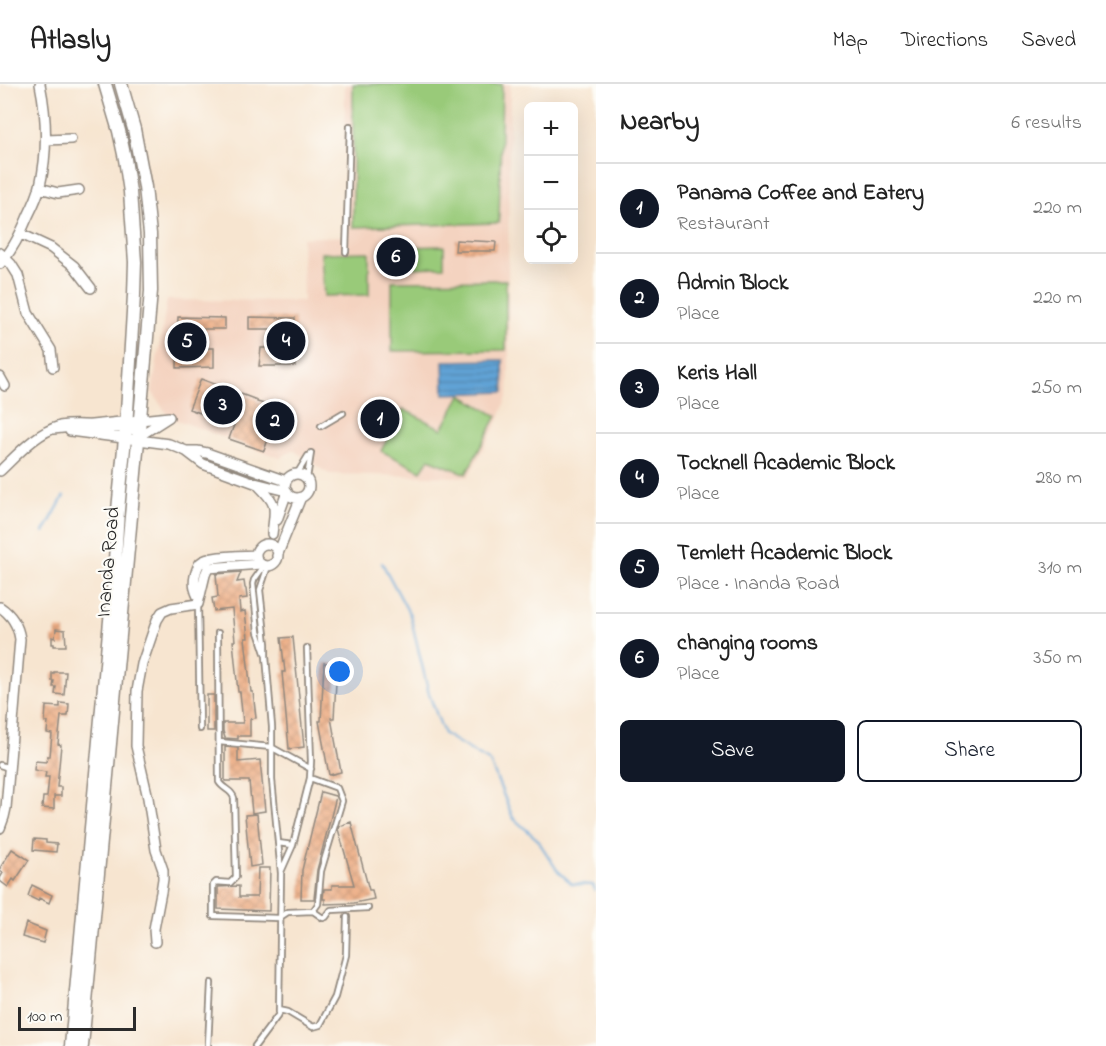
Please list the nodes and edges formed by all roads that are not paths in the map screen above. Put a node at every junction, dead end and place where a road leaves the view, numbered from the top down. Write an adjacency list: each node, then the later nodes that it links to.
1 (40, 84): 6 (street)
2 (105, 84): 16 (main road, Inanda Road)
3 (121, 84): 18 (main road, Inanda Road)
4 (350, 126): 10 (lane)
5 (71, 139): 6 (street)
6 (46, 140): 7 (street)
7 (40, 188): 8 (street); 9 (street)
8 (79, 190)
9 (21, 234): 11 (street); 12 (street)
10 (346, 252)
11 (2, 258): 13 (street)
12 (90, 288)
13 (53, 367)
14 (343, 413): 15 (lane)
15 (321, 426)
16 (126, 428): 17 (street); 18 (street); 54 (main road, Inanda Road)
17 (52, 429): 18 (street); 19 (street); 20 (street)
18 (139, 430): 55 (main road, Inanda Road)
19 (186, 452): 23 (street); 24 (street)
20 (0, 471)
21 (297, 474): 22 (street); 22 (lane); 24 (street)
22 (307, 478): 25 (street)
23 (255, 483): 24 (street); 26 (street)
24 (287, 488): 25 (street); 26 (street)
25 (301, 497): 28 (street)
26 (272, 534): 27 (street)
27 (268, 545): 28 (street); 29 (street)
28 (277, 557): 29 (street)
29 (262, 563): 30 (lane); 31 (lane); 32 (street)
30 (253, 589): 31 (lane); 36 (lane)
31 (260, 590): 36 (lane)
32 (199, 602): 37 (lane); 51 (street)
33 (0, 607): 40 (street)
34 (218, 633): 38 (lane)
35 (307, 648): 41 (lane)
36 (266, 656): 39 (lane)
37 (200, 729)
38 (219, 741): 39 (lane); 50 (lane)
39 (272, 747): 41 (lane); 44 (lane)
40 (5, 766): 43 (street)
41 (311, 769): 42 (lane)
42 (310, 778): 45 (lane); 48 (lane)
43 (0, 828)
44 (278, 843): 45 (lane); 46 (lane)
45 (293, 845): 46 (lane)
46 (281, 873): 50 (lane)
47 (368, 908): 48 (lane)
48 (313, 911): 50 (lane)
49 (347, 917): 53 (lane)
50 (279, 918): 53 (lane)
51 (155, 942)
52 (212, 983): 56 (lane)
53 (279, 1010): 57 (lane)
54 (71, 1046)
55 (82, 1046)
56 (208, 1046)
57 (255, 1046)

